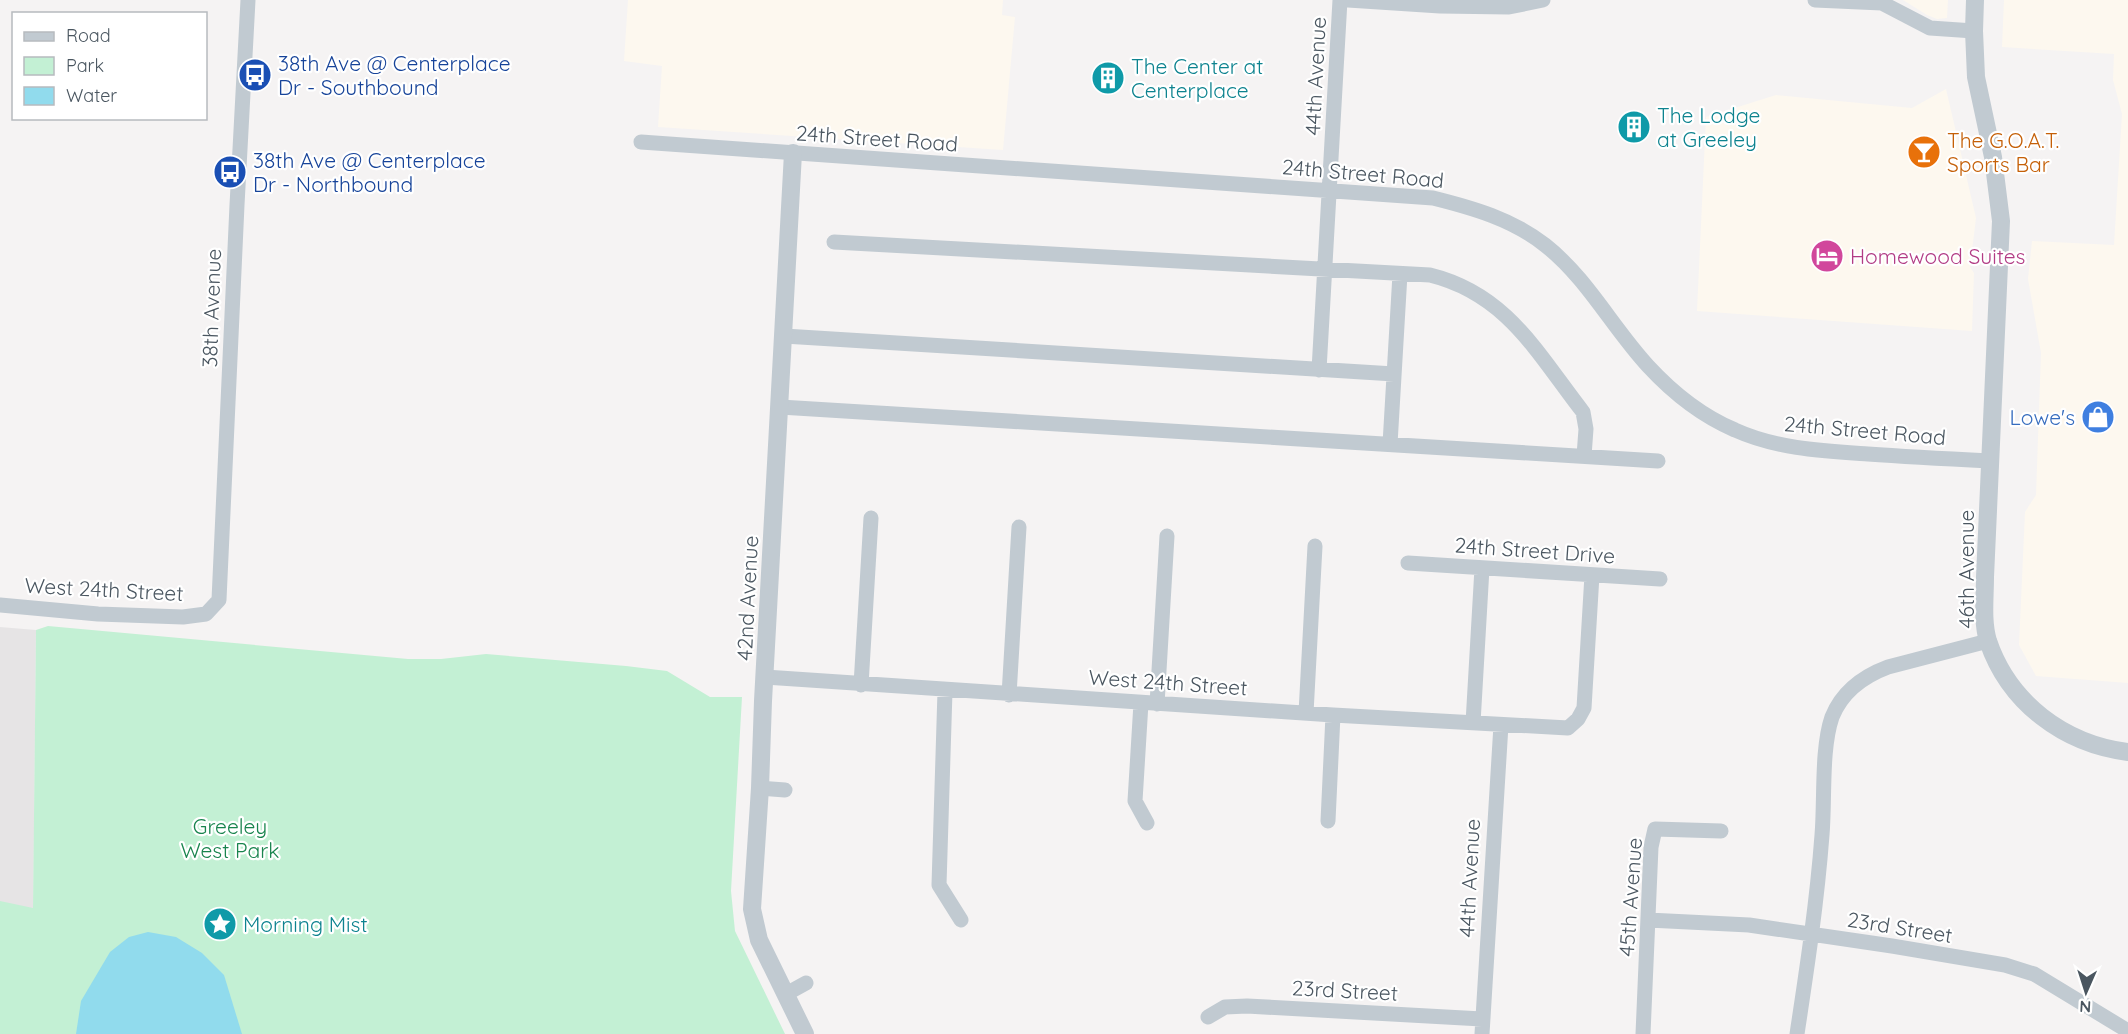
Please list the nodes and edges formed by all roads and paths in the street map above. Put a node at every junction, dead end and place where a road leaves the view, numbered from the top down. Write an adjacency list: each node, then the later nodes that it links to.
1 (248, 0): 31 (street, 38th Avenue)
2 (1340, 0): 10 (street, 44th Avenue)
3 (1348, 0): 4 (street)
4 (1544, 0)
5 (1815, 0): 7 (street)
6 (1975, 0): 7 (street, 46th Avenue)
7 (1974, 31): 21 (street, 46th Avenue)
8 (641, 142): 9 (street, 24th Street Road)
9 (792, 153): 10 (street, 24th Street Road); 14 (street, 42nd Avenue)
10 (1330, 189): 12 (street, 44th Avenue); 21 (street, 24th Street Road)
11 (834, 242): 12 (street)
12 (1325, 270): 13 (street); 15 (street, 44th Avenue)
13 (1400, 274): 16 (street); 19 (street)
14 (784, 336): 15 (street); 17 (street, 42nd Avenue)
15 (1319, 370): 16 (street)
16 (1394, 374): 18 (street)
17 (780, 408): 18 (street); 33 (street, 42nd Avenue)
18 (1390, 444): 19 (street)
19 (1584, 456): 20 (street)
20 (1658, 461)
21 (1990, 462): 32 (street, 46th Avenue)
22 (871, 518): 34 (street)
23 (1019, 527): 36 (street)
24 (1167, 536): 38 (street)
25 (1315, 546): 39 (street)
26 (1408, 564): 27 (street, 24th Street Drive)
27 (1482, 568): 28 (street, 24th Street Drive); 41 (street)
28 (1592, 575): 29 (street, 24th Street Drive); 42 (street, West 24th Street)
29 (1660, 579)
30 (0, 605): 31 (street, West 24th Street)
31 (206, 614)
32 (1988, 641): 43 (street); 51 (street, 46th Avenue)
33 (765, 677): 34 (street, West 24th Street); 44 (street, 42nd Avenue)
34 (861, 685): 35 (street, West 24th Street)
35 (945, 691): 36 (street, West 24th Street); 49 (street)
36 (1009, 695): 37 (street, West 24th Street)
37 (1141, 703): 38 (street, West 24th Street); 47 (street)
38 (1157, 704): 39 (street, West 24th Street)
39 (1306, 713): 40 (street, West 24th Street)
40 (1332, 716): 41 (street, West 24th Street); 46 (street)
41 (1473, 723): 42 (street, West 24th Street)
42 (1501, 724): 55 (street, 44th Avenue)
43 (2128, 752)
44 (760, 788): 45 (street); 53 (street, 42nd Avenue)
45 (785, 790)
46 (1328, 821)
47 (1147, 823)
48 (1721, 831): 50 (street, 45th Avenue)
49 (961, 920)
50 (1648, 920): 51 (street, 23rd Street); 58 (street, 45th Avenue)
51 (1812, 934): 56 (street, 23rd Street); 59 (street, 46th Avenue)
52 (806, 983): 53 (street)
53 (786, 994): 57 (street, 42nd Avenue)
54 (1208, 1017): 55 (street, 23rd Street)
55 (1482, 1027)
56 (2128, 1031)
57 (805, 1034)
58 (1643, 1034)
59 (1797, 1034)

